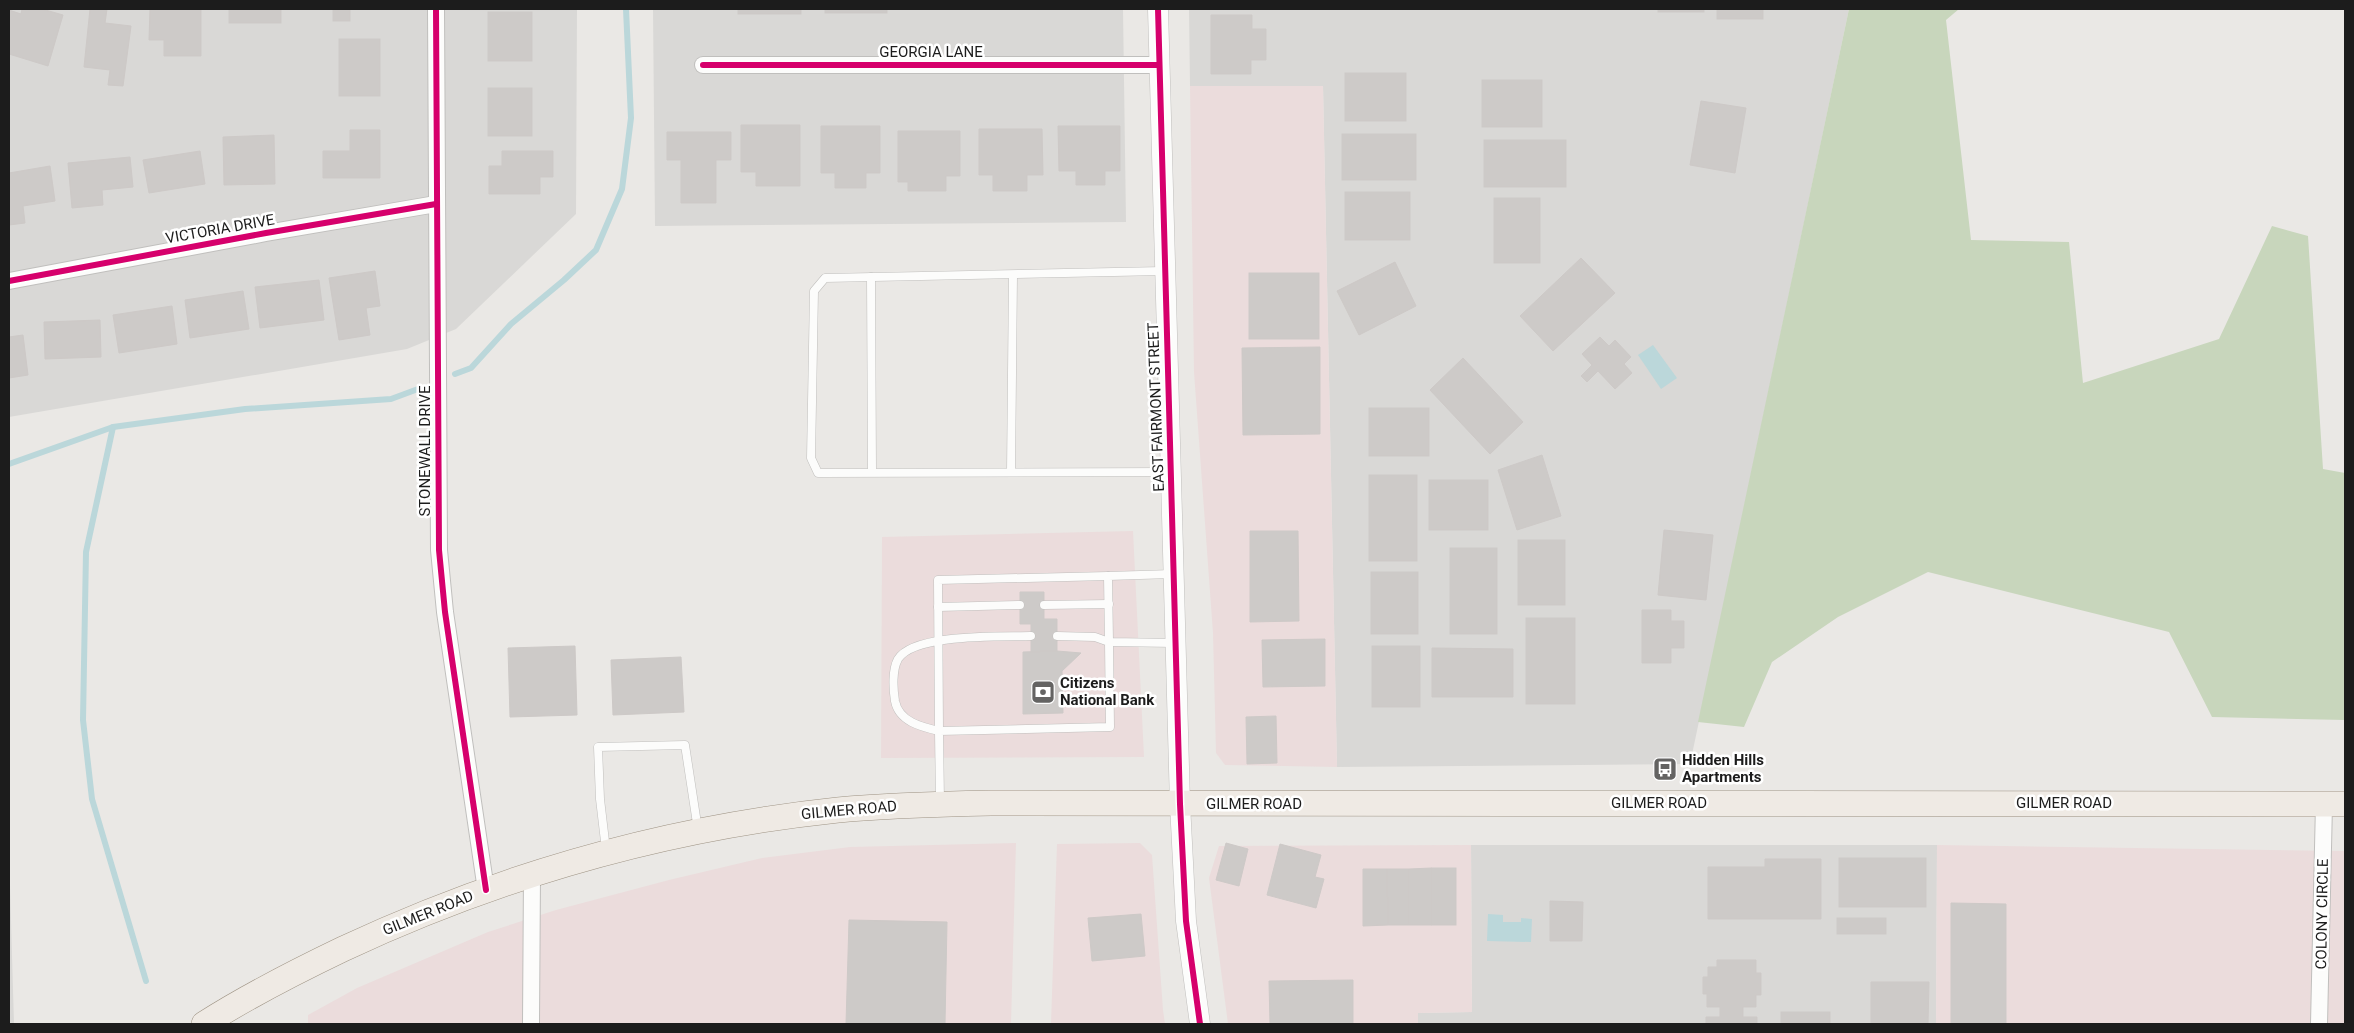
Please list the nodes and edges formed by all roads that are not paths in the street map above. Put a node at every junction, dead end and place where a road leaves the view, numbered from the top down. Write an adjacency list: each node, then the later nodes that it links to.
1 (436, 9): 5 (street, STONEWALL DRIVE)
2 (1158, 9): 4 (street, EAST FAIRMONT STREET)
3 (703, 64): 4 (street, GEORGIA LANE)
4 (1159, 65): 6 (street, EAST FAIRMONT STREET)
5 (436, 204): 9 (street, VICTORIA DRIVE); 31 (street, STONEWALL DRIVE)
6 (1165, 272): 7 (lane); 12 (street, EAST FAIRMONT STREET)
7 (1013, 274): 8 (lane); 11 (lane)
8 (871, 277): 10 (lane); 10 (lane)
9 (9, 281)
10 (872, 472): 11 (lane)
11 (1012, 472): 12 (lane)
12 (1170, 472): 13 (street, EAST FAIRMONT STREET)
13 (1173, 574): 14 (lane); 23 (street, EAST FAIRMONT STREET)
14 (1108, 576): 15 (lane); 18 (lane)
15 (1109, 604): 17 (lane); 22 (lane)
16 (1020, 605): 18 (lane)
17 (1044, 605)
18 (938, 607): 21 (lane)
19 (1031, 636): 21 (lane)
20 (1057, 636): 22 (lane)
21 (939, 639): 24 (lane); 24 (lane)
22 (1109, 642): 23 (lane); 24 (lane)
23 (1175, 643): 26 (street, EAST FAIRMONT STREET)
24 (939, 731): 25 (lane)
25 (940, 804): 26 (main road, GILMER ROAD); 28 (main road, GILMER ROAD)
26 (1180, 804): 27 (main road, GILMER ROAD); 34 (street, EAST FAIRMONT STREET)
27 (2335, 804): 35 (street, COLONY CIRCLE)
28 (698, 831): 29 (main road, GILMER ROAD); 29 (lane)
29 (606, 852): 30 (main road, GILMER ROAD)
30 (532, 875): 31 (main road, GILMER ROAD); 33 (street)
31 (486, 890): 32 (main road, GILMER ROAD)
32 (204, 1024)
33 (531, 1024)
34 (1200, 1024)
35 (2319, 1024)

